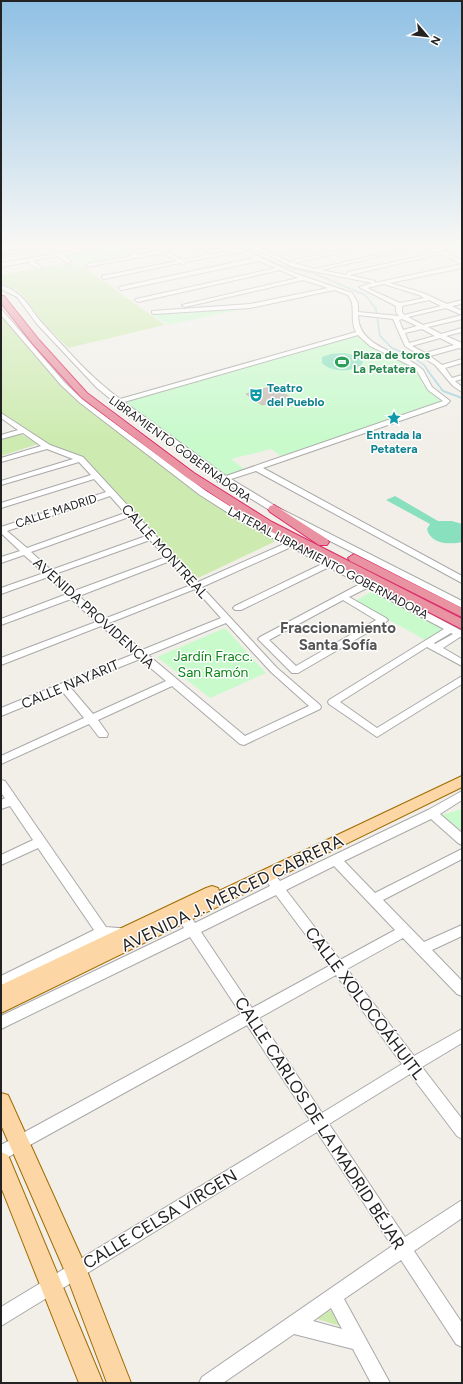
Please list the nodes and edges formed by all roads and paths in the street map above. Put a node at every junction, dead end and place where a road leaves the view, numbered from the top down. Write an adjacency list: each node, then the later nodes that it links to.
1 (9, 310): 33 (highway, LIBRAMIENTO GOBERNADORA)
2 (19, 310): 27 (highway, LIBRAMIENTO GOBERNADORA)
3 (29, 310): 27 (street)
4 (165, 310): 5 (street)
5 (193, 310)
6 (355, 310): 10 (street)
7 (399, 310): 11 (street)
8 (432, 310): 11 (street)
9 (1, 311): 31 (street, LATERAL LIBRAMIENTO GOBERNADORA)
10 (355, 313): 13 (street); 17 (street)
11 (403, 317): 13 (street); 14 (street)
12 (462, 317): 14 (street)
13 (395, 318): 16 (street)
14 (421, 327): 16 (street); 18 (street)
15 (462, 330): 18 (street)
16 (401, 332): 19 (street)
17 (359, 333): 27 (street); 36 (street)
18 (440, 336): 19 (street); 20 (street)
19 (406, 345): 21 (street)
20 (461, 346): 21 (street)
21 (426, 355): 23 (street)
22 (462, 361): 23 (street)
23 (441, 367): 25 (street)
24 (462, 377): 25 (street)
25 (451, 380): 26 (street)
26 (462, 390)
27 (113, 403): 39 (highway, LIBRAMIENTO GOBERNADORA)
28 (3, 418): 29 (street, CALLE MONTREAL)
29 (23, 431): 30 (street); 32 (street, CALLE MONTREAL)
30 (1, 437)
31 (134, 442): 33 (highway); 49 (street, LATERAL LIBRAMIENTO GOBERNADORA)
32 (47, 447): 34 (street, CALLE MONTREAL); 35 (street)
33 (153, 448): 69 (highway, LIBRAMIENTO GOBERNADORA)
34 (80, 459): 38 (street, CALLE MONTREAL); 40 (street)
35 (1, 460)
36 (268, 464): 37 (street); 45 (street)
37 (257, 468): 39 (street); 45 (street)
38 (96, 476): 41 (street, CALLE MONTREAL); 42 (street)
39 (220, 480): 43 (street, LATERAL LIBRAMIENTO GOBERNADORA); 48 (highway, LIBRAMIENTO GOBERNADORA)
40 (1, 483)
41 (112, 493): 44 (street, CALLE MONTREAL); 46 (street, CALLE MADRID)
42 (1, 506)
43 (274, 509): 48 (highway); 63 (street, LATERAL LIBRAMIENTO GOBERNADORA)
44 (131, 514): 47 (street, CALLE MONTREAL); 50 (street)
45 (352, 516): 52 (street)
46 (1, 529): 50 (street, AVENIDA PROVIDENCIA)
47 (152, 537): 51 (street, CALLE MONTREAL); 56 (street)
48 (323, 542): 65 (highway, LIBRAMIENTO GOBERNADORA)
49 (290, 544): 54 (street, LATERAL LIBRAMIENTO GOBERNADORA); 58 (street)
50 (25, 551): 53 (street); 56 (street, AVENIDA PROVIDENCIA)
51 (171, 558): 58 (street, CALLE MONTREAL); 61 (street)
52 (428, 558): 55 (street); 57 (street)
53 (1, 560)
54 (329, 564): 59 (street, LATERAL LIBRAMIENTO GOBERNADORA); 64 (street)
55 (462, 573)
56 (50, 574): 60 (street); 61 (street, AVENIDA PROVIDENCIA)
57 (462, 580)
58 (197, 586): 66 (street, CALLE MONTREAL); 68 (street)
59 (371, 586): 62 (street); 69 (street, LATERAL LIBRAMIENTO GOBERNADORA)
60 (1, 591)
61 (73, 595): 67 (street); 68 (street, AVENIDA PROVIDENCIA)
62 (347, 599): 62 (street)
63 (462, 605)
64 (238, 608)
65 (462, 613)
66 (227, 619): 71 (street, CALLE NAYARIT); 80 (street, CALLE MONTREAL)
67 (1, 622)
68 (103, 623): 71 (street, AVENIDA PROVIDENCIA); 72 (street)
69 (459, 631): 70 (street)
70 (432, 646): 73 (street); 74 (street)
71 (140, 655): 75 (street, AVENIDA PROVIDENCIA); 76 (street, CALLE NAYARIT)
72 (1, 662)
73 (462, 663)
74 (462, 679)
75 (173, 682): 78 (street); 80 (street, AVENIDA PROVIDENCIA)
76 (64, 686): 77 (street, CALLE NAYARIT); 78 (street)
77 (1, 712)
78 (91, 719): 79 (street); 81 (street)
79 (103, 734)
80 (244, 741)
81 (1, 760)
82 (462, 772): 95 (main road, AVENIDA J. MERCED CABRERA)
83 (462, 781): 93 (main road, AVENIDA J. MERCED CABRERA)
84 (1, 784): 86 (street)
85 (462, 795): 87 (street)
86 (6, 803): 89 (street)
87 (432, 813): 88 (street); 92 (street)
88 (462, 840)
89 (40, 842): 91 (street); 98 (street)
90 (462, 854): 94 (street)
91 (1, 860)
92 (335, 860): 93 (street); 94 (street)
93 (272, 881): 95 (main road, AVENIDA J. MERCED CABRERA); 100 (street, CALLE XOLOCOÁHUITL)
94 (374, 899): 97 (street)
95 (185, 918): 98 (main road, AVENIDA J. MERCED CABRERA); 98 (main road, AVENIDA J. MERCED CABRERA); 105 (street, CALLE CARLOS DE LA MADRID BÉJAR); 106 (street)
96 (462, 930): 99 (street)
97 (404, 931): 99 (street); 100 (street)
98 (108, 941): 101 (street); 103 (main road, AVENIDA J. MERCED CABRERA); 104 (main road, AVENIDA J. MERCED CABRERA)
99 (422, 949): 102 (street)
100 (338, 968): 105 (street); 108 (street, CALLE XOLOCOÁHUITL)
101 (1, 982)
102 (462, 990)
103 (1, 993)
104 (1, 1005)
105 (250, 1016): 110 (street, CALLE CARLOS DE LA MADRID BÉJAR); 112 (street)
106 (1, 1023)
107 (462, 1034): 108 (street, CALLE CELSA VIRGEN)
108 (412, 1065): 110 (street, CALLE CELSA VIRGEN); 111 (street, CALLE XOLOCOÁHUITL)
109 (1, 1102): 112 (main road)
110 (319, 1122): 115 (street, CALLE CARLOS DE LA MADRID BÉJAR); 116 (street, CALLE CELSA VIRGEN)
111 (462, 1131)
112 (9, 1148): 116 (main road)
113 (1, 1162): 117 (main road)
114 (462, 1208): 115 (street)
115 (404, 1250): 118 (street); 121 (street, CALLE CARLOS DE LA MADRID BÉJAR)
116 (76, 1271): 117 (street, CALLE CELSA VIRGEN); 124 (main road)
117 (52, 1286): 119 (street, CALLE CELSA VIRGEN); 123 (main road)
118 (334, 1297): 120 (street); 122 (street)
119 (1, 1317)
120 (293, 1325): 122 (street); 125 (street)
121 (462, 1338)
122 (357, 1341): 126 (street)
123 (91, 1383)
124 (119, 1383)
125 (208, 1383)
126 (381, 1383)

